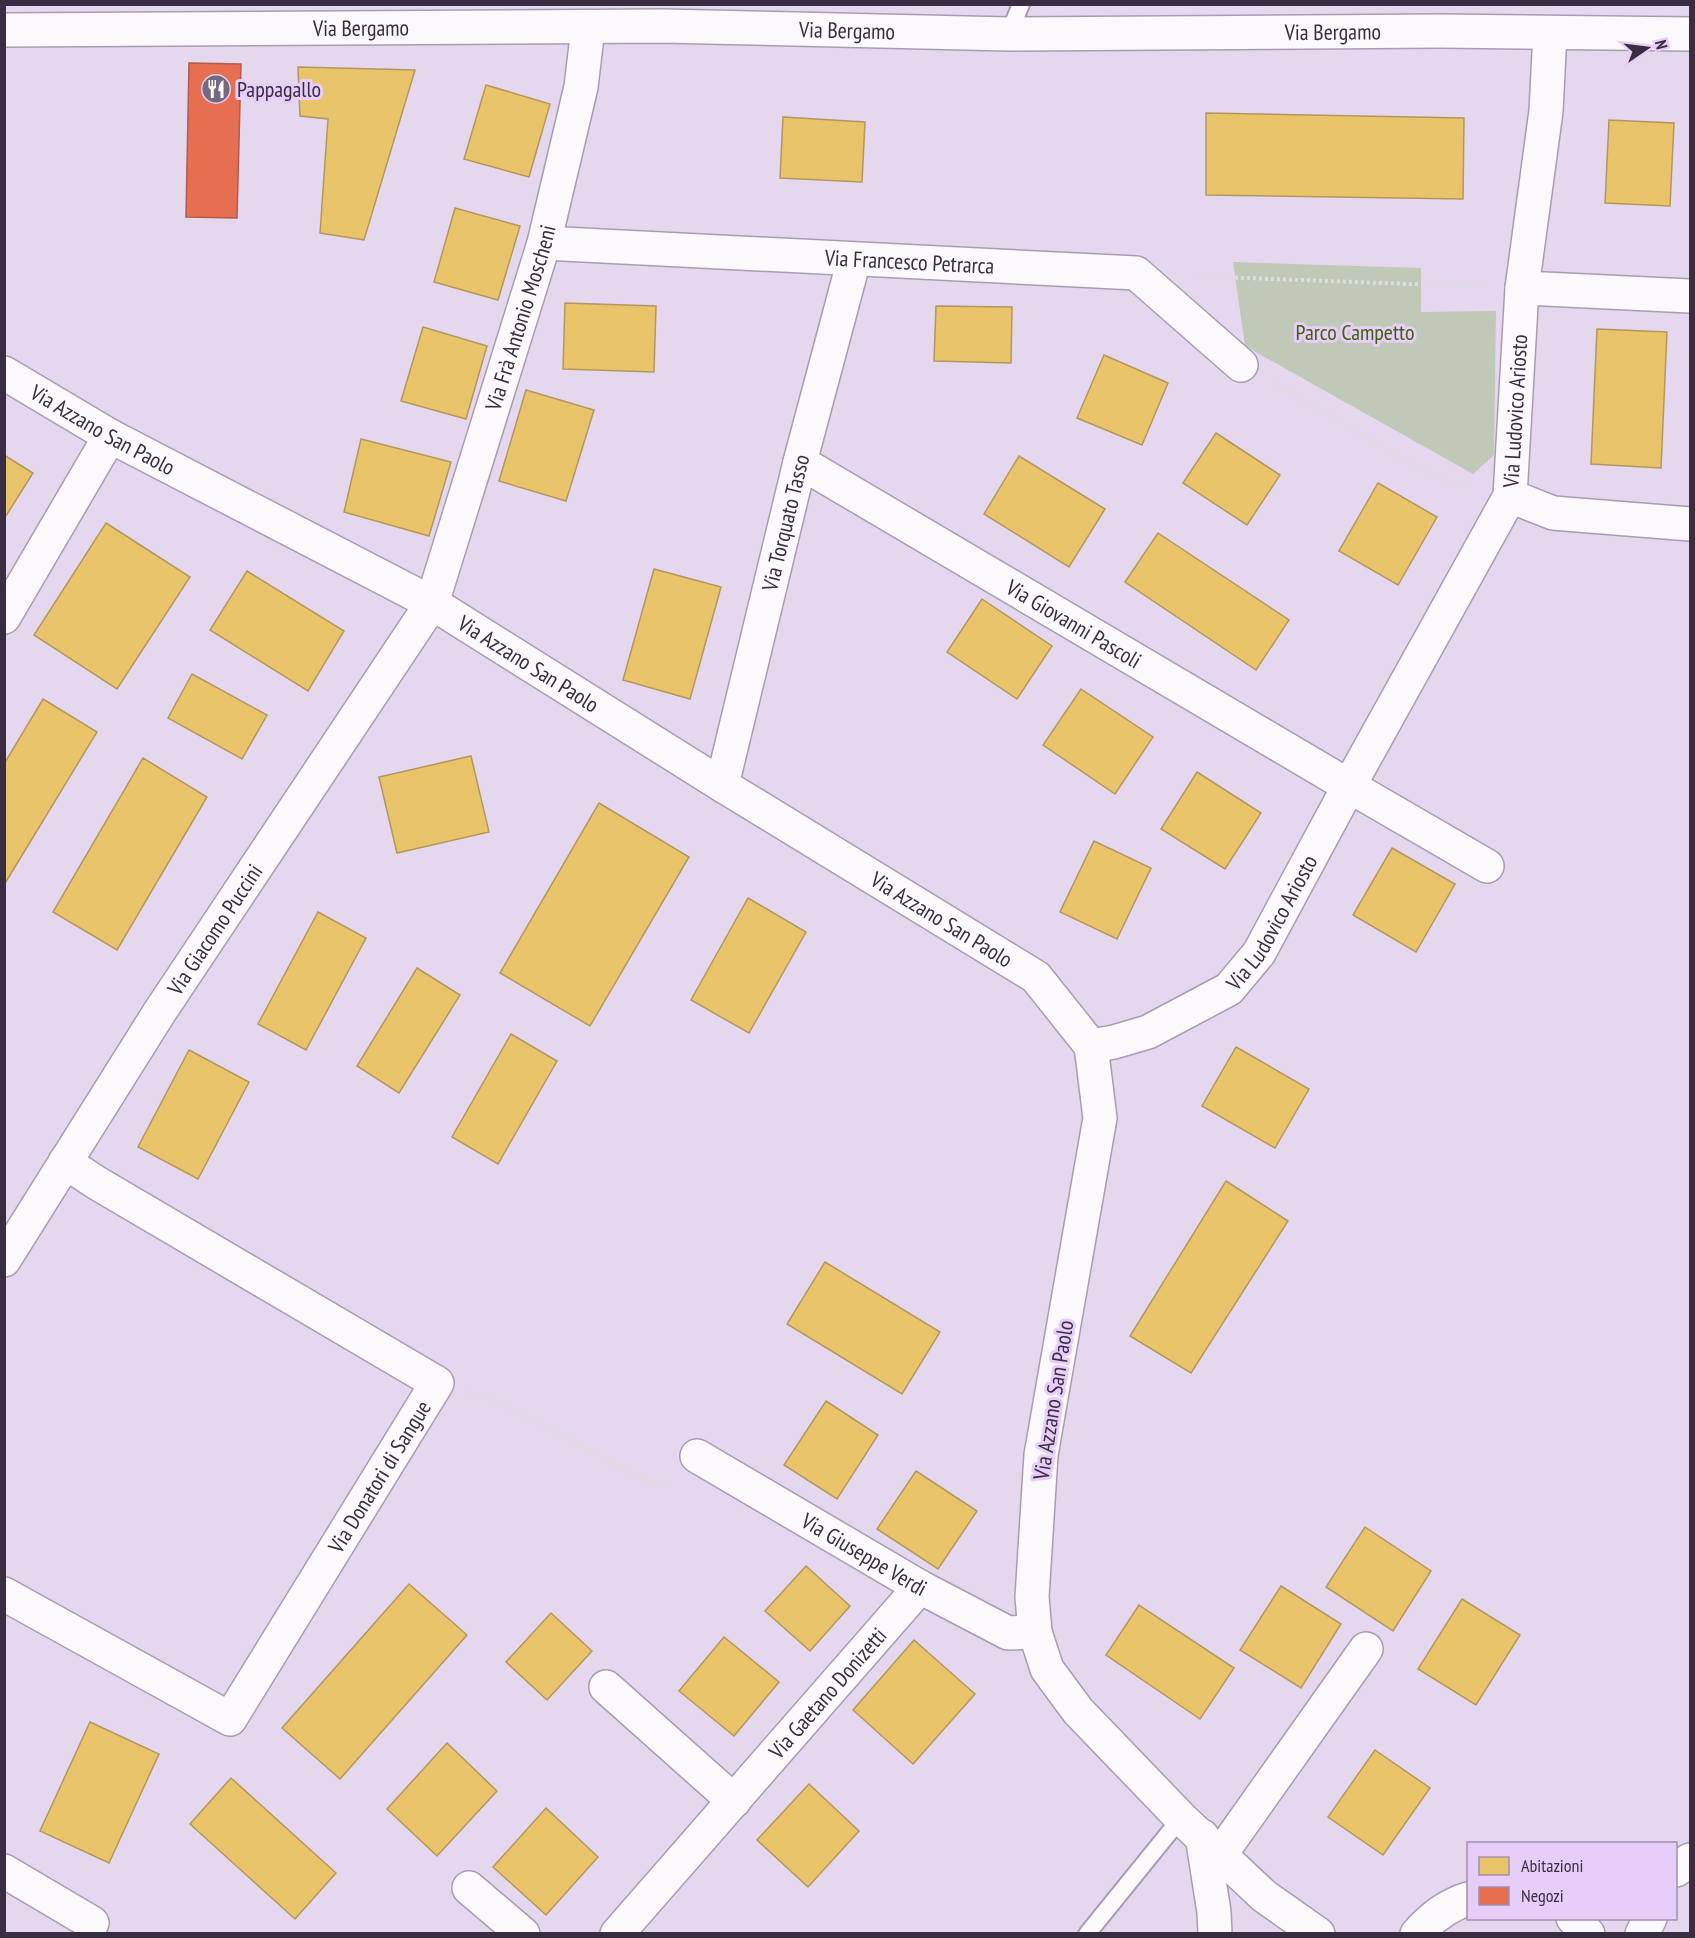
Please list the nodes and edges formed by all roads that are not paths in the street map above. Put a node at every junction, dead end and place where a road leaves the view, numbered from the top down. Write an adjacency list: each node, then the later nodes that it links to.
1 (1015, 19): 2 (street, Via Bergamo); 4 (street, Via Bergamo)
2 (588, 28): 3 (street, Via Bergamo); 6 (street, Via Frà Antonio Moscheni)
3 (4, 30)
4 (1550, 33): 5 (street, Via Bergamo); 8 (street, Via Ludovico Ariosto)
5 (1690, 34)
6 (544, 243): 7 (street, Via Francesco Petrarca); 16 (street, Via Frà Antonio Moscheni)
7 (854, 260): 10 (street, Via Francesco Petrarca); 13 (street, Via Torquato Tasso)
8 (1522, 288): 9 (street); 14 (street, Via Ludovico Ariosto)
9 (1690, 296)
10 (1241, 364)
11 (4, 373): 12 (street, Via Azzano San Paolo)
12 (110, 436): 16 (street, Via Azzano San Paolo); 17 (street)
13 (800, 462): 18 (street, Via Torquato Tasso); 19 (street, Via Giovanni Pascoli)
14 (1510, 496): 15 (street); 19 (street, Via Ludovico Ariosto)
15 (1690, 524)
16 (432, 603): 18 (street, Via Azzano San Paolo); 22 (street, Via Giacomo Puccini)
17 (4, 617)
18 (723, 785): 21 (street, Via Azzano San Paolo)
19 (1349, 786): 20 (street); 21 (street, Via Ludovico Ariosto)
20 (1488, 866)
21 (1091, 1046): 28 (street, Via Azzano San Paolo)
22 (65, 1162): 23 (street, Via Giacomo Puccini); 27 (street, Via Donatori di Sangue)
23 (16, 1216): 24 (street, Via Giacomo Puccini)
24 (4, 1260)
25 (697, 1456): 26 (street, Via Giuseppe Verdi)
26 (920, 1587): 28 (street, Via Giuseppe Verdi); 31 (street, Via Gaetano Donizetti)
27 (4, 1594)
28 (1035, 1632): 32 (street, Via Azzano San Paolo)
29 (1366, 1648): 32 (street)
30 (606, 1687): 31 (street)
31 (734, 1800): 43 (street, Via Gaetano Donizetti)
32 (1201, 1836): 44 (lane); 45 (street); 46 (street, Via Azzano San Paolo)
33 (1690, 1860): 34 (street)
34 (1677, 1869)
35 (4, 1871): 40 (street)
36 (469, 1888): 42 (street)
37 (1467, 1899): 41 (street)
38 (1575, 1920): 47 (street)
39 (1649, 1920): 48 (street)
40 (92, 1923)
41 (1415, 1930)
42 (523, 1934)
43 (617, 1934)
44 (1087, 1934)
45 (1215, 1934)
46 (1318, 1934)
47 (1588, 1934)
48 (1642, 1934)

